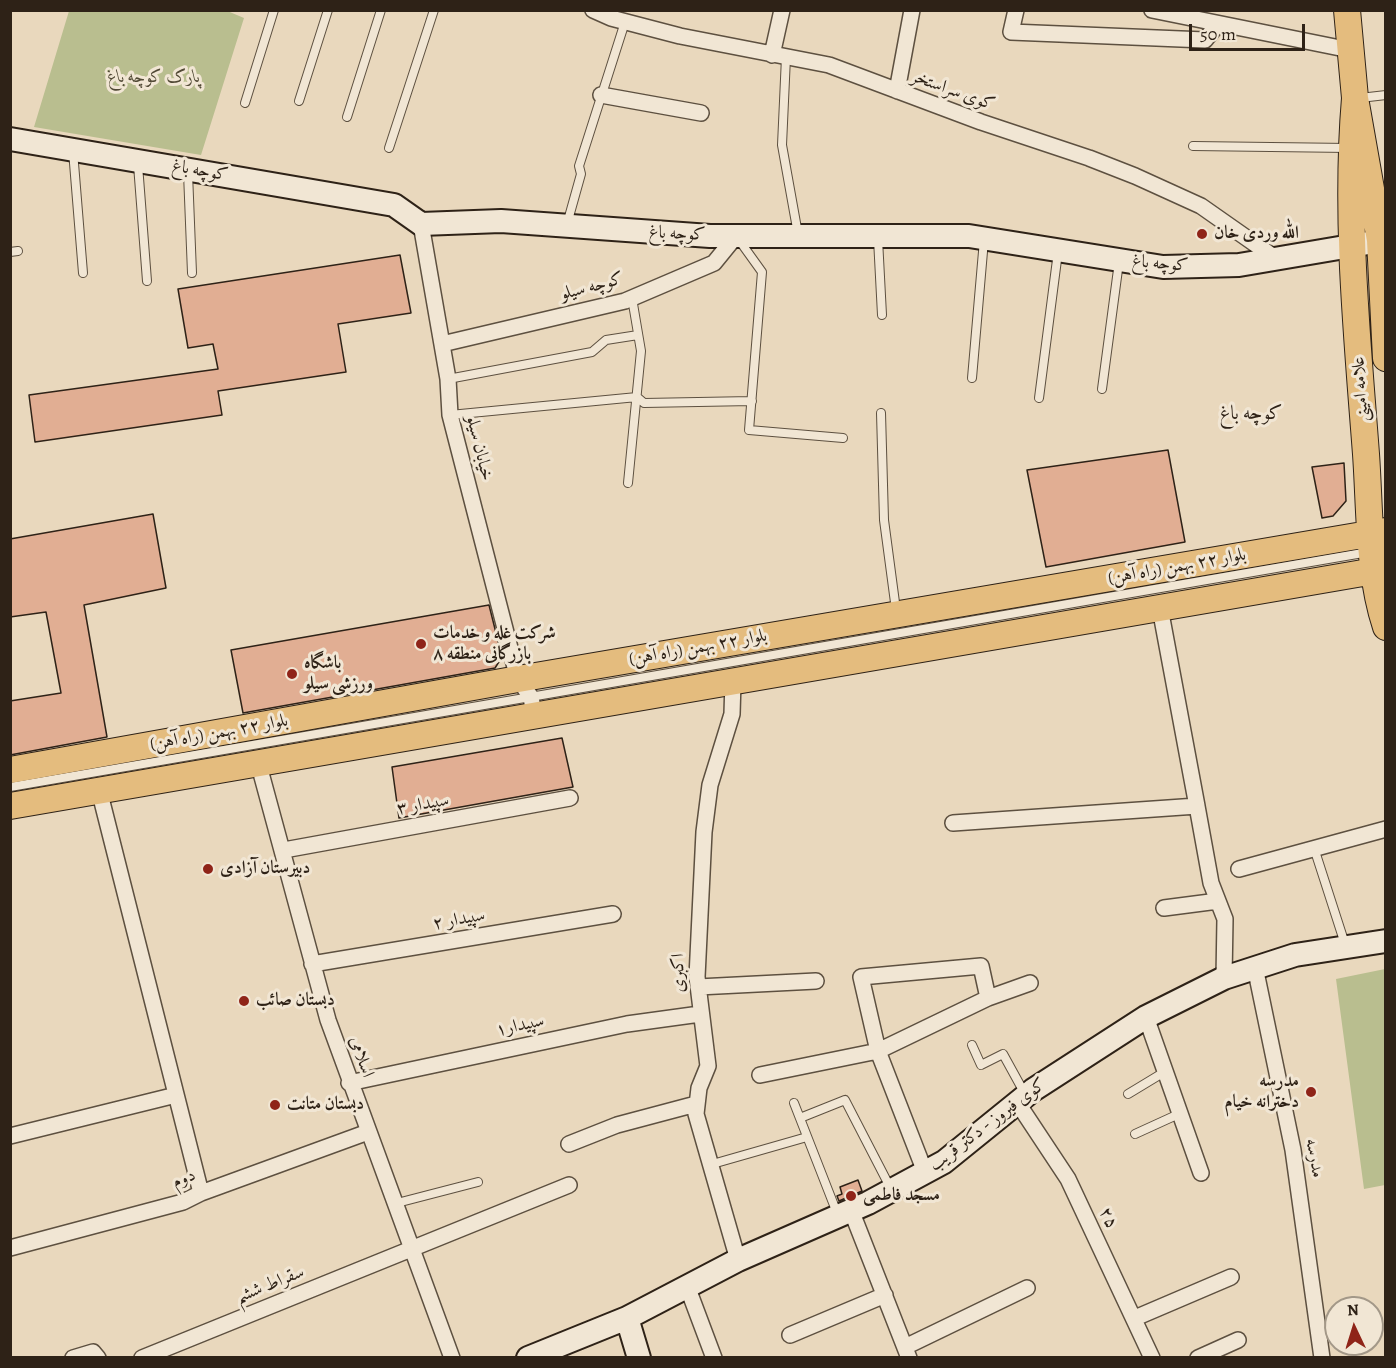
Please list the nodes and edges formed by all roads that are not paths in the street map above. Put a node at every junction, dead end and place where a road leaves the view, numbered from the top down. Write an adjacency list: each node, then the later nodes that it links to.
1 (274, 10): 20 (lane)
2 (328, 10): 19 (lane)
3 (381, 10): 22 (lane)
4 (434, 10): 25 (lane)
5 (593, 10): 11 (street, کوی سراستخر)
6 (782, 10): 14 (street)
7 (912, 10): 15 (street)
8 (1016, 10): 12 (street)
9 (1152, 10): 12 (street)
10 (1347, 10): 13 (main road)
11 (625, 22): 14 (street, کوی سراستخر); 16 (lane)
12 (1218, 24): 13 (street)
13 (1350, 50): 18 (main road)
14 (779, 56): 15 (street, کوی سراستخر); 33 (lane)
15 (897, 91): 40 (street, کوی سراستخر)
16 (602, 95): 21 (street); 31 (lane)
17 (1386, 95): 18 (lane)
18 (1355, 98): 26 (main road, علامه امینی); 36 (main road, علامه امینی)
19 (299, 101)
20 (245, 103)
21 (701, 113)
22 (347, 117)
23 (10, 139): 27 (main road, کوچه باغ)
24 (1193, 146): 26 (lane)
25 (389, 148)
26 (1351, 148): 37 (main road, علامه امینی)
27 (72, 150): 28 (main road, کوچه باغ); 41 (lane)
28 (138, 160): 29 (main road, کوچه باغ); 43 (lane)
29 (187, 169): 30 (main road, کوچه باغ); 42 (lane)
30 (421, 224): 31 (main road, کوچه باغ); 47 (street, خیابان سیلو)
31 (566, 226): 32 (main road, کوچه باغ)
32 (736, 236): 33 (main road, کوچه باغ); 44 (street, کوچه سیلو); 54 (lane)
33 (798, 236): 34 (main road, کوچه باغ)
34 (878, 236): 35 (main road, کوچه باغ); 45 (lane)
35 (984, 239): 38 (main road, کوچه باغ); 49 (lane)
36 (1384, 239): 37 (main road, کوچه باغ); 48 (main road, علامه امینی)
37 (1350, 245): 40 (main road, کوچه باغ); 59 (main road, علامه امینی)
38 (1059, 251): 39 (main road, کوچه باغ); 53 (lane)
39 (1120, 260): 40 (main road, کوچه باغ); 51 (lane)
40 (1278, 260)
41 (83, 273)
42 (192, 273)
43 (147, 281)
44 (632, 298): 46 (lane); 47 (street, کوچه سیلو)
45 (882, 315)
46 (638, 335): 50 (lane); 52 (lane)
47 (442, 344): 50 (street, خیابان سیلو)
48 (1386, 358)
49 (972, 378)
50 (448, 379): 56 (street, خیابان سیلو)
51 (1102, 389)
52 (637, 397): 54 (lane); 56 (lane); 58 (lane)
53 (1039, 398)
54 (752, 401): 57 (lane)
55 (881, 413): 61 (lane)
56 (450, 415): 64 (street, خیابان سیلو)
57 (843, 438)
58 (628, 483)
59 (1379, 551): 60 (main road, بلوار ۲۲ بهمن (راه آهن)); 61 (main road, بلوار ۲۲ بهمن (راه آهن)); 62 (main road, علامه امینی); 64 (lane)
60 (1160, 608): 63 (main road, بلوار ۲۲ بهمن (راه آهن)); 71 (street)
61 (896, 614): 64 (main road, بلوار ۲۲ بهمن (راه آهن))
62 (1386, 627)
63 (733, 681): 64 (main road, بلوار ۲۲ بهمن (راه آهن)); 87 (street, اکبری)
64 (528, 697): 65 (main road, بلوار ۲۲ بهمن (راه آهن)); 66 (main road, بلوار ۲۲ بهمن (راه آهن)); 67 (lane)
65 (258, 762): 68 (main road, بلوار ۲۲ بهمن (راه آهن)); 75 (street, اسلامی)
66 (10, 770)
67 (10, 787)
68 (99, 790): 70 (main road, بلوار ۲۲ بهمن (راه آهن)); 97 (street)
69 (570, 798): 75 (street, سپیدار ۳)
70 (10, 806)
71 (1197, 806): 72 (street); 77 (street)
72 (954, 823)
73 (1386, 829): 74 (street)
74 (1314, 848): 76 (street); 81 (lane)
75 (284, 850): 82 (street, اسلامی)
76 (1239, 869)
77 (1218, 901): 78 (street); 84 (street)
78 (1164, 908)
79 (613, 914): 82 (street, سپیدار ۲)
80 (1386, 941): 81 (main road, کوی فیروز - دکتر قریب)
81 (1346, 946): 83 (main road, کوی فیروز - دکتر قریب)
82 (312, 964): 95 (street, اسلامی)
83 (1255, 967): 84 (main road, کوی فیروز - دکتر قریب); 138 (street, مدرسه)
84 (1224, 978): 90 (main road, کوی فیروز - دکتر قریب)
85 (816, 981): 87 (street)
86 (1030, 983): 88 (street)
87 (698, 987): 89 (street, اکبری)
88 (987, 998): 92 (street); 92 (street)
89 (700, 1014): 95 (street, سپیدار۱); 100 (street, اکبری)
90 (1146, 1017): 93 (street); 98 (main road, کوی فیروز - دکتر قریب)
91 (972, 1045): 98 (lane)
92 (878, 1052): 94 (street); 109 (street)
93 (1166, 1071): 96 (lane); 101 (street)
94 (760, 1075)
95 (349, 1083): 103 (street, اسلامی)
96 (1128, 1094)
97 (176, 1095): 105 (street); 114 (street)
98 (1021, 1099): 109 (main road, کوی فیروز - دکتر قریب); 125 (street, ۲۵)
99 (794, 1103): 102 (lane)
100 (696, 1104): 107 (street); 108 (street, اکبری)
101 (1181, 1113): 104 (lane); 110 (street)
102 (800, 1118): 106 (lane); 113 (lane)
103 (368, 1132): 114 (street, دوم); 115 (street, اسلامی)
104 (1135, 1134)
105 (10, 1136)
106 (807, 1137): 108 (lane); 116 (lane)
107 (569, 1144)
108 (710, 1165): 119 (street, اکبری)
109 (925, 1172): 113 (main road, کوی فیروز - دکتر قریب)
110 (1201, 1173)
111 (478, 1182): 115 (lane)
112 (569, 1185): 118 (street, سقراط ششم)
113 (892, 1190): 116 (main road, کوی فیروز - دکتر قریب)
114 (201, 1193): 117 (street, دوم)
115 (397, 1203): 118 (street, اسلامی)
116 (844, 1213): 119 (main road, کوی فیروز - دکتر قریب); 123 (street)
117 (10, 1248)
118 (413, 1249): 131 (street, سقراط ششم); 132 (street, اسلامی)
119 (738, 1260): 121 (main road, کوی فیروز - دکتر قریب)
120 (1231, 1277): 125 (street)
121 (687, 1286): 124 (main road, کوی فیروز - دکتر قریب); 135 (street)
122 (1027, 1288): 128 (street)
123 (885, 1295): 126 (street); 128 (street)
124 (627, 1318): 133 (main road, کوی فیروز - دکتر قریب); 134 (main road)
125 (1135, 1318): 136 (street, ۲۵)
126 (790, 1335)
127 (1238, 1340): 137 (street)
128 (907, 1352)
129 (96, 1355): 130 (street)
130 (72, 1358)
131 (142, 1358)
132 (452, 1358)
133 (528, 1358)
134 (639, 1358)
135 (714, 1358)
136 (1152, 1358)
137 (1198, 1358)
138 (1322, 1358)

